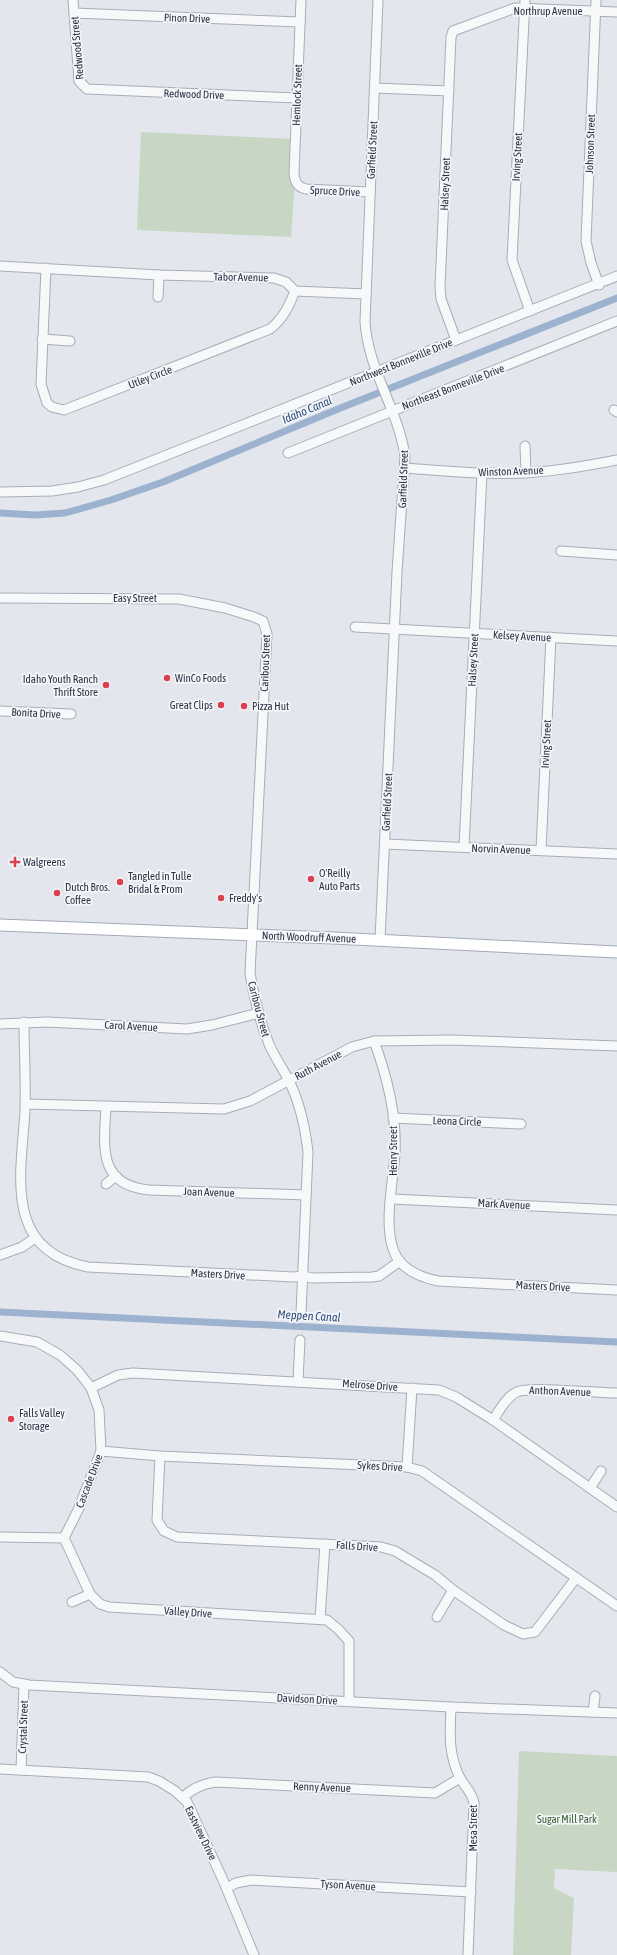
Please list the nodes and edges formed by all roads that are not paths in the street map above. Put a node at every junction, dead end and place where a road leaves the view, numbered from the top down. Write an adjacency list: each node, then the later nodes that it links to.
1 (73, 0): 8 (street, Redwood Street)
2 (301, 0): 9 (street, Hemlock Street)
3 (378, 0): 11 (street, Garfield Street)
4 (596, 1): 6 (street, Johnson Street)
5 (525, 4): 6 (street, Northrup Avenue); 10 (street, Northrup Avenue); 25 (street, Irving Street)
6 (595, 11): 7 (street, Northrup Avenue); 21 (street, Johnson Street)
7 (617, 12)
8 (74, 13): 9 (street, Pinon Drive); 12 (street, Redwood Street)
9 (300, 22): 14 (street, Hemlock Street)
10 (458, 28): 13 (street, Halsey Street)
11 (375, 88): 13 (street); 16 (street, Garfield Street)
12 (90, 90): 14 (street, Redwood Drive)
13 (448, 91): 28 (street, Halsey Street)
14 (297, 98): 15 (street, Hemlock Street)
15 (301, 188): 16 (street, Spruce Drive)
16 (370, 192): 23 (street, Garfield Street)
17 (0, 266): 18 (street, Tabor Avenue)
18 (46, 268): 19 (street, Tabor Avenue); 27 (street, Utley Circle)
19 (160, 275): 22 (street, Tabor Avenue); 24 (street)
20 (617, 276): 21 (street, Northwest Bonneville Drive)
21 (599, 284): 25 (street, Northwest Bonneville Drive)
22 (296, 291): 23 (street); 27 (street, Utley Circle)
23 (366, 294): 30 (street, Garfield Street)
24 (158, 297)
25 (530, 311): 28 (street, Northwest Bonneville Drive)
26 (617, 321): 31 (street, Northeast Bonneville Drive)
27 (42, 339): 29 (street)
28 (456, 340): 30 (street, Northwest Bonneville Drive)
29 (70, 341)
30 (376, 372): 31 (street, Garfield Street); 38 (street, Northwest Bonneville Drive)
31 (393, 410): 33 (street, Northeast Bonneville Drive); 35 (street, Garfield Street)
32 (525, 446): 37 (street)
33 (288, 453)
34 (617, 460): 37 (street, Winston Avenue)
35 (405, 468): 36 (street, Winston Avenue); 44 (street, Garfield Street)
36 (482, 473): 37 (street, Winston Avenue); 45 (street, Halsey Street)
37 (526, 473)
38 (0, 492)
39 (561, 551): 40 (street)
40 (617, 555)
41 (0, 598): 42 (street, Easy Street)
42 (265, 624): 55 (street, Caribou Street)
43 (355, 627): 44 (street, Kelsey Avenue)
44 (395, 630): 45 (street, Kelsey Avenue); 50 (street, Garfield Street)
45 (474, 634): 46 (street, Kelsey Avenue); 51 (street, Halsey Street)
46 (551, 638): 47 (street, Kelsey Avenue); 52 (street, Irving Street)
47 (617, 641)
48 (0, 711): 49 (street, Bonita Drive)
49 (71, 714)
50 (385, 844): 51 (street, Norvin Avenue); 56 (street, Garfield Street)
51 (464, 847): 52 (street, Norvin Avenue)
52 (541, 850): 53 (street, Norvin Avenue)
53 (617, 854)
54 (0, 925): 55 (main road, North Woodruff Avenue)
55 (251, 934): 56 (main road, North Woodruff Avenue); 58 (street, Caribou Street)
56 (380, 940): 57 (main road, North Woodruff Avenue)
57 (617, 952)
58 (259, 1013): 59 (street, Carol Avenue); 63 (street, Caribou Street)
59 (24, 1022): 60 (street, Carol Avenue); 64 (street, Masters Drive)
60 (0, 1024)
61 (374, 1041): 62 (street, Ruth Avenue); 63 (street, Ruth Avenue); 66 (street, Henry Street)
62 (617, 1046)
63 (289, 1080): 65 (street, Ruth Avenue); 70 (street, Caribou Street)
64 (25, 1104): 65 (street, Ruth Avenue); 73 (street, Masters Drive)
65 (106, 1107): 68 (street)
66 (393, 1118): 67 (street, Leona Circle); 71 (street, Henry Street)
67 (521, 1124)
68 (116, 1176): 69 (street); 70 (street, Joan Avenue)
69 (106, 1184)
70 (306, 1195): 76 (street, Caribou Street)
71 (392, 1199): 72 (street, Mark Avenue); 75 (street, Henry Street)
72 (617, 1210)
73 (35, 1238): 74 (street); 76 (street, Masters Drive)
74 (0, 1255)
75 (400, 1261): 76 (street, Masters Drive); 77 (street, Masters Drive)
76 (303, 1276): 78 (street, Caribou Street)
77 (617, 1290)
78 (301, 1314)
79 (0, 1336): 82 (street, Cascade Drive)
80 (300, 1340): 81 (street)
81 (298, 1381): 82 (street, Melrose Drive); 83 (street, Melrose Drive)
82 (91, 1388): 86 (street, Cascade Drive)
83 (412, 1388): 85 (street, Melrose Drive); 88 (street)
84 (617, 1393): 85 (street, Anthon Avenue)
85 (493, 1420): 90 (street, Melrose Drive)
86 (101, 1451): 87 (street, Sykes Drive); 93 (street, Cascade Drive)
87 (160, 1456): 88 (street, Sykes Drive); 94 (street, Falls Drive)
88 (407, 1468): 95 (street, Sykes Drive)
89 (601, 1471): 90 (street)
90 (590, 1488): 91 (street, Melrose Drive)
91 (617, 1507)
92 (0, 1537): 93 (street)
93 (64, 1538): 97 (street, Valley Drive)
94 (325, 1544): 96 (street, Falls Drive); 101 (street)
95 (576, 1578): 96 (street, Falls Drive); 99 (street, Sykes Drive)
96 (453, 1590): 100 (street)
97 (90, 1594): 98 (street); 101 (street, Valley Drive)
98 (72, 1602)
99 (617, 1606)
100 (437, 1617)
101 (320, 1619): 105 (street, Valley Drive)
102 (0, 1672): 103 (street, Davidson Drive)
103 (24, 1684): 105 (street, Davidson Drive); 110 (street, Crystal Street)
104 (595, 1696): 107 (street)
105 (349, 1701): 106 (street, Davidson Drive)
106 (451, 1707): 107 (street, Davidson Drive); 111 (street, Mesa Street)
107 (594, 1712): 108 (street, Davidson Drive)
108 (617, 1713)
109 (0, 1769): 110 (street, Eastview Drive)
110 (21, 1770): 112 (street, Eastview Drive)
111 (460, 1778): 112 (street, Renny Avenue); 114 (street, Mesa Street)
112 (183, 1797): 113 (street, Eastview Drive)
113 (227, 1888): 114 (street, Tyson Avenue); 115 (street, Eastview Drive)
114 (471, 1892): 116 (street, Mesa Street)
115 (254, 1955)
116 (468, 1955)

